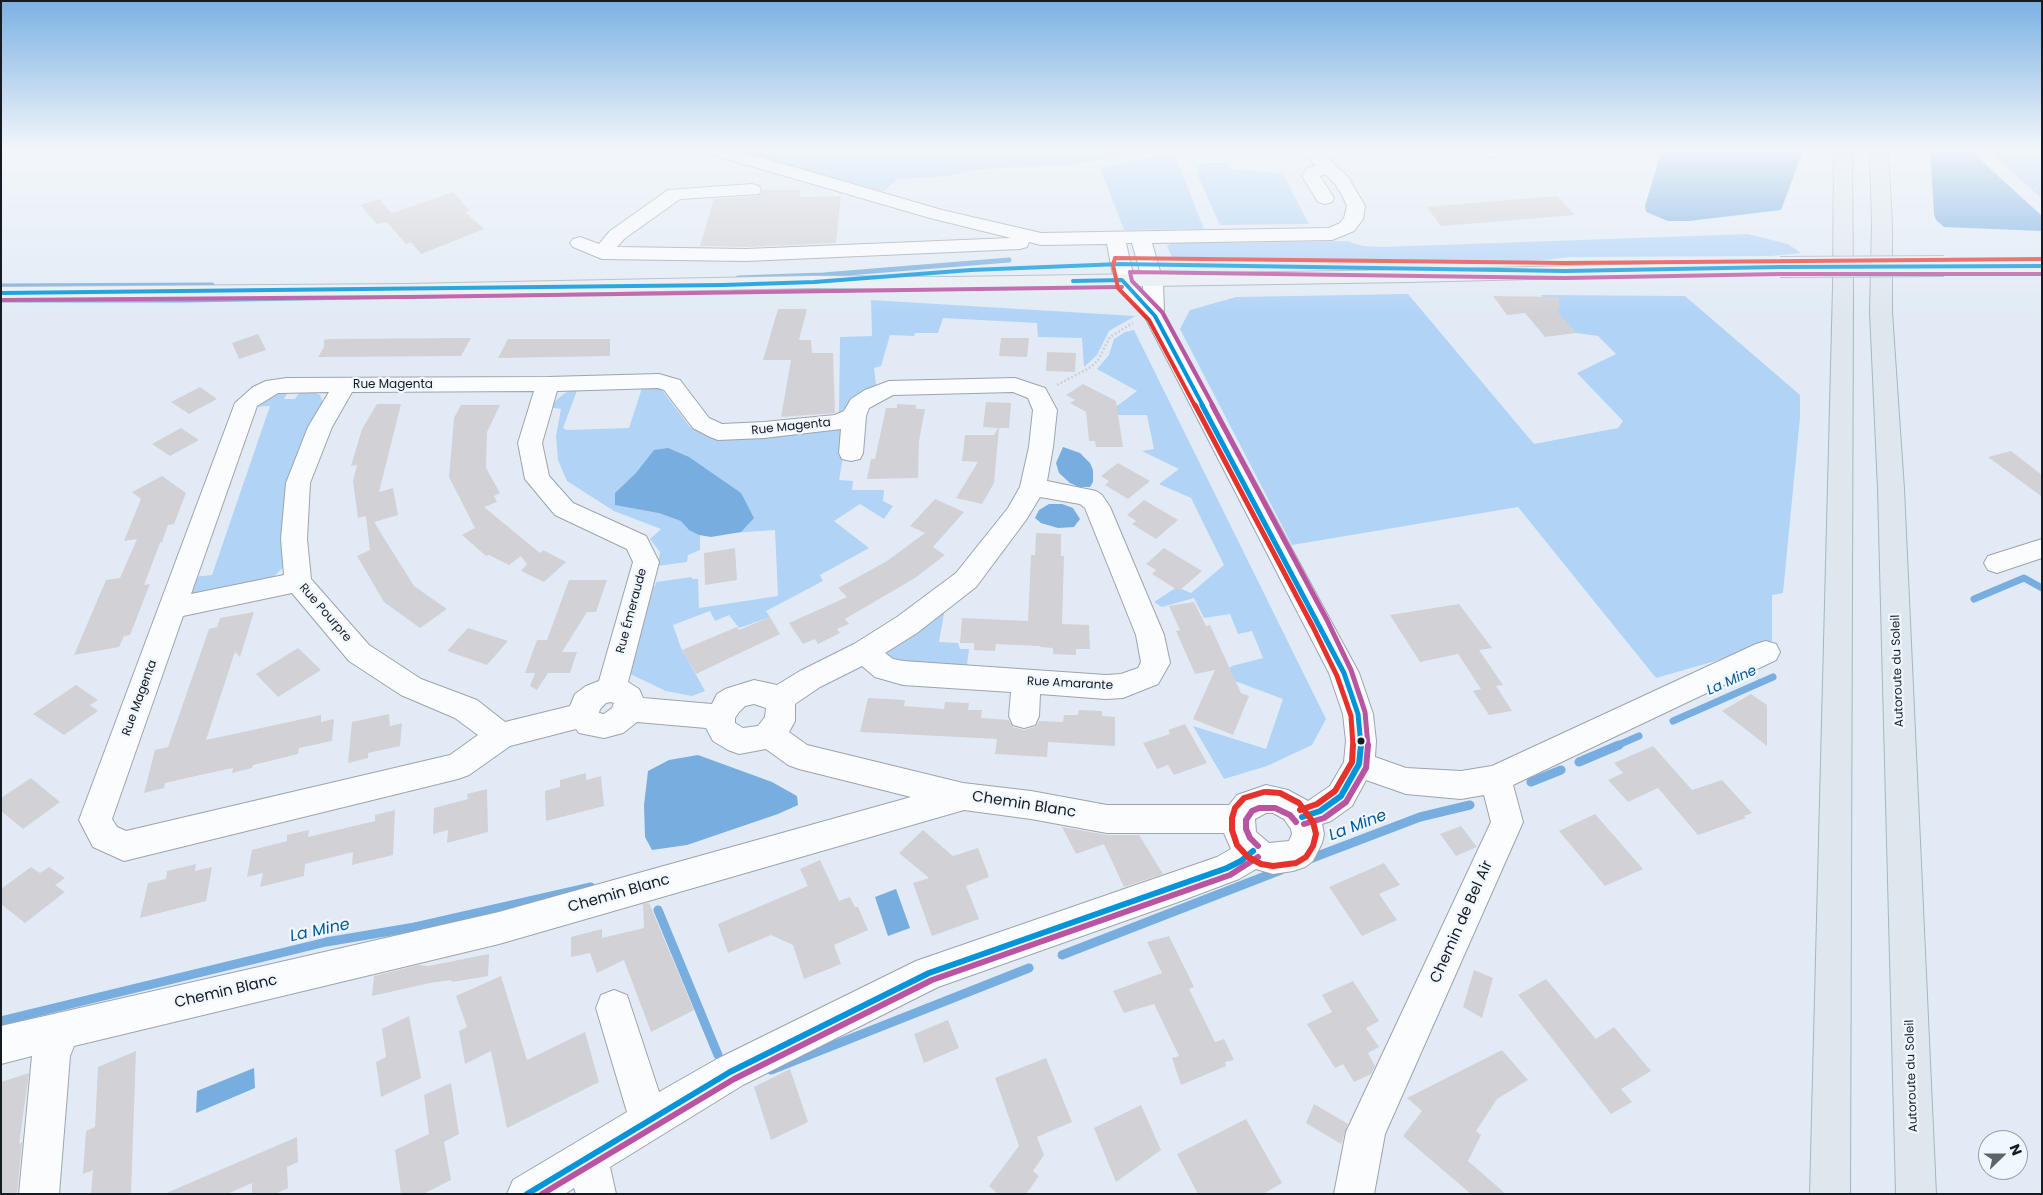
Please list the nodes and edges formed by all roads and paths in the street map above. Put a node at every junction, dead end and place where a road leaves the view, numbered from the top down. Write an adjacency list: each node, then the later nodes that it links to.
1 (660, 205): 10 (street)
2 (905, 205): 8 (street)
3 (1356, 205): 7 (street)
4 (1843, 205): 49 (highway)
5 (1881, 205): 50 (highway, Autoroute du Soleil)
6 (1115, 236): 7 (street); 8 (street); 12 (street)
7 (1140, 236): 13 (street)
8 (1041, 239): 10 (street)
9 (580, 243): 10 (street)
10 (602, 254)
11 (2042, 266): 13 (main road, bridge)
12 (1121, 272): 13 (main road); 14 (main road); 15 (street)
13 (1151, 272): 15 (street)
14 (1, 293)
15 (1155, 316): 18 (path); 35 (street)
16 (548, 384): 17 (street, Rue Magenta); 19 (street, Rue Magenta); 29 (street, Rue Émeraude)
17 (344, 385): 24 (street, Rue Pourpre); 25 (street, Rue Magenta)
18 (1037, 394): 19 (street); 21 (street)
19 (854, 416): 20 (street)
20 (852, 452)
21 (1033, 487): 26 (street); 28 (street, Rue Amarante)
22 (2042, 548): 23 (street)
23 (1997, 563)
24 (298, 582): 25 (street); 34 (street, Rue Pourpre)
25 (173, 608): 34 (street, Rue Magenta)
26 (864, 652): 28 (street, Rue Amarante); 30 (street)
27 (1766, 652): 36 (street)
28 (1026, 681): 31 (street)
29 (620, 699): 32 (street); 34 (street, Rue Magenta)
30 (777, 700): 32 (street); 33 (street)
31 (1024, 716)
32 (720, 717): 33 (street)
33 (769, 735): 37 (street)
34 (501, 736)
35 (1359, 764): 36 (street); 38 (street)
36 (1496, 779): 48 (street, Chemin de Bel Air)
37 (964, 796): 39 (street, Chemin Blanc); 42 (street, Chemin Blanc)
38 (1302, 817): 39 (street); 40 (street)
39 (1239, 819): 40 (street)
40 (1253, 851): 44 (street)
41 (614, 1008): 44 (street)
42 (62, 1031): 43 (street, Chemin Blanc); 46 (street)
43 (1, 1045)
44 (649, 1121): 45 (street)
45 (592, 1175): 47 (street)
46 (39, 1194)
47 (527, 1194)
48 (1354, 1194)
49 (1830, 1194)
50 (1916, 1194)

